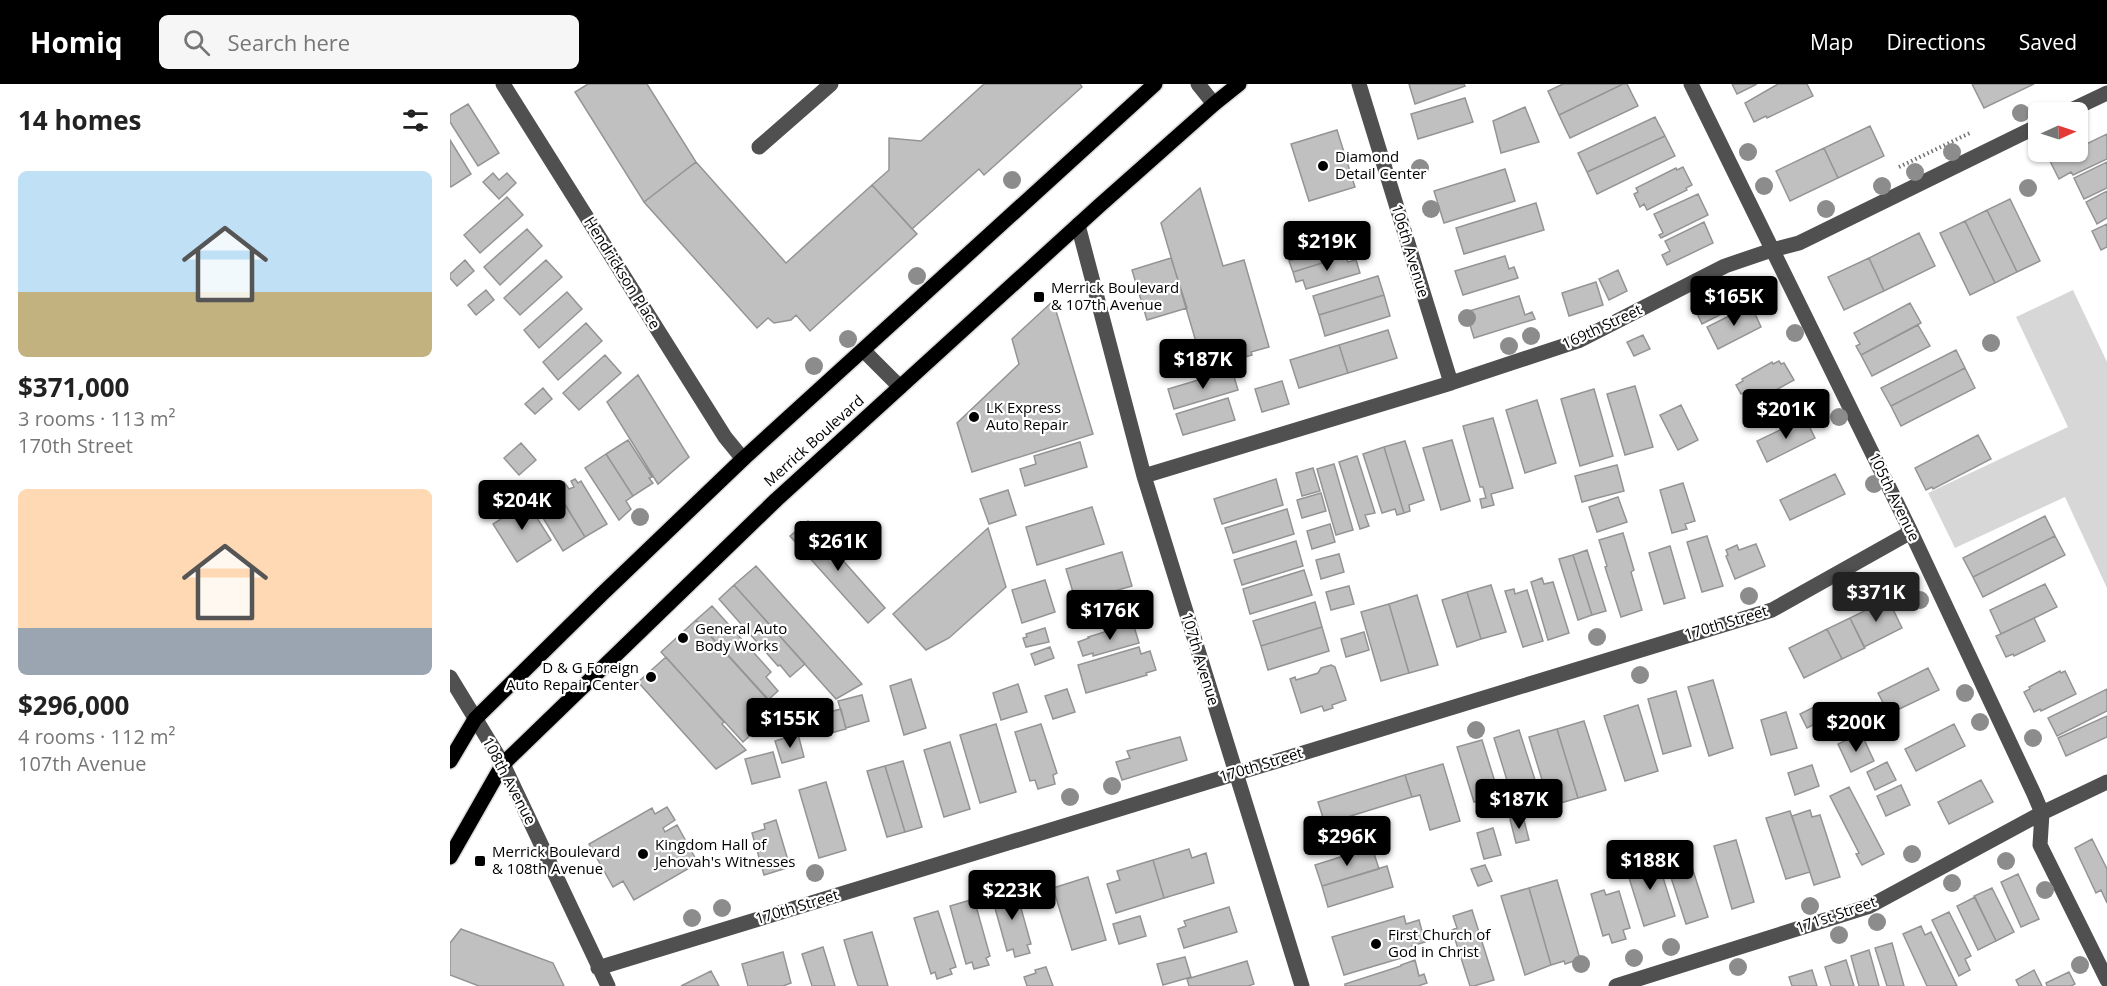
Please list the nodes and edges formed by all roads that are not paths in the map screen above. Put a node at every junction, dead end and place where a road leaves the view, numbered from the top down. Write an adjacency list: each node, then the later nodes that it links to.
1 (503, 84): 18 (street, Hendrickson Place)
2 (831, 84): 12 (street)
3 (1155, 84): 15 (main road)
4 (1198, 84): 10 (street)
5 (1239, 84): 10 (main road, Merrick Boulevard)
6 (1359, 84): 16 (street, 106th Avenue)
7 (1691, 84): 14 (street, 105th Avenue)
8 (2107, 93): 9 (street)
9 (2088, 102)
10 (1214, 104): 13 (main road, Merrick Boulevard)
11 (2028, 131): 14 (street, 169th Street)
12 (759, 147)
13 (1078, 225): 17 (main road, Merrick Boulevard); 19 (street, 107th Avenue)
14 (1772, 250): 16 (street, 169th Street); 20 (street, 105th Avenue)
15 (862, 350): 17 (street); 18 (main road)
16 (1451, 383): 19 (street, 169th Street)
17 (900, 387): 24 (main road, Merrick Boulevard)
18 (743, 459): 22 (main road)
19 (1144, 476): 25 (street, 107th Avenue)
20 (1911, 532): 25 (street, 170th Street); 27 (street, 105th Avenue)
21 (450, 677): 22 (street, 108th Avenue)
22 (475, 719): 23 (main road); 24 (street, 108th Avenue)
23 (450, 761)
24 (503, 764): 28 (main road, Merrick Boulevard); 29 (street, 108th Avenue)
25 (1235, 774): 29 (street, 170th Street); 32 (street, 107th Avenue)
26 (2107, 782): 27 (street, 171st Street)
27 (2042, 813): 30 (street, 105th Avenue); 33 (street, 171st Street)
28 (450, 857)
29 (598, 968): 31 (street, 108th Avenue)
30 (2107, 980)
31 (608, 986)
32 (1302, 986)
33 (1616, 986)

